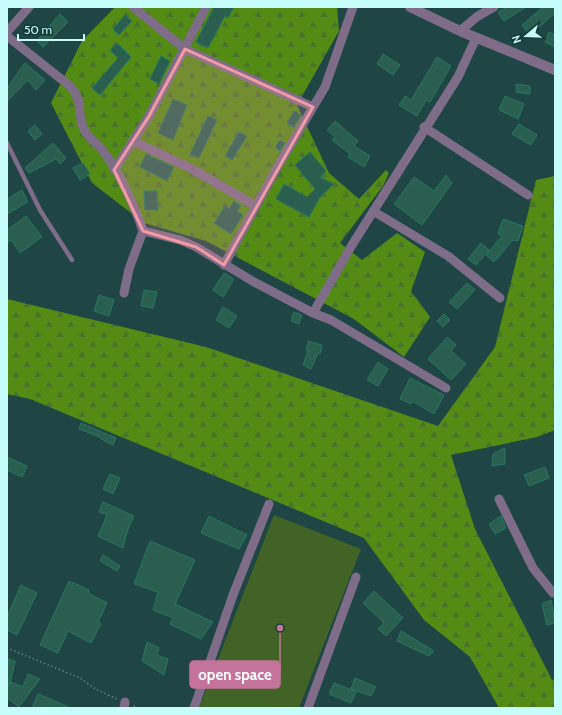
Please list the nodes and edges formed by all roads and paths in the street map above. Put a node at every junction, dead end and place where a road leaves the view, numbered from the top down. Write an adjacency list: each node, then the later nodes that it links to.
1 (28, 7): 8 (street)
2 (134, 7): 11 (street)
3 (206, 7): 11 (street)
4 (353, 7): 13 (street)
5 (410, 7): 7 (street)
6 (494, 7): 7 (street)
7 (460, 31): 10 (street)
8 (7, 32)
9 (7, 36): 17 (street)
10 (476, 38): 12 (street); 14 (street)
11 (185, 49): 13 (street); 15 (street)
12 (555, 70)
13 (313, 107): 19 (street)
14 (424, 127): 18 (street); 20 (street)
15 (133, 141): 17 (street); 19 (street)
16 (7, 143): 22 (lane)
17 (114, 170): 21 (street)
18 (528, 195)
19 (256, 206): 23 (street)
20 (373, 211): 25 (street); 26 (street)
21 (143, 231): 23 (street); 24 (street)
22 (72, 260)
23 (224, 265): 26 (street)
24 (124, 293)
25 (500, 298)
26 (313, 314): 27 (street)
27 (446, 388)
28 (499, 499): 31 (street)
29 (268, 504): 35 (street)
30 (356, 577): 36 (street)
31 (554, 594)
32 (7, 648): 33 (path)
33 (125, 705): 34 (path)
34 (138, 708)
35 (194, 708)
36 (308, 708)

